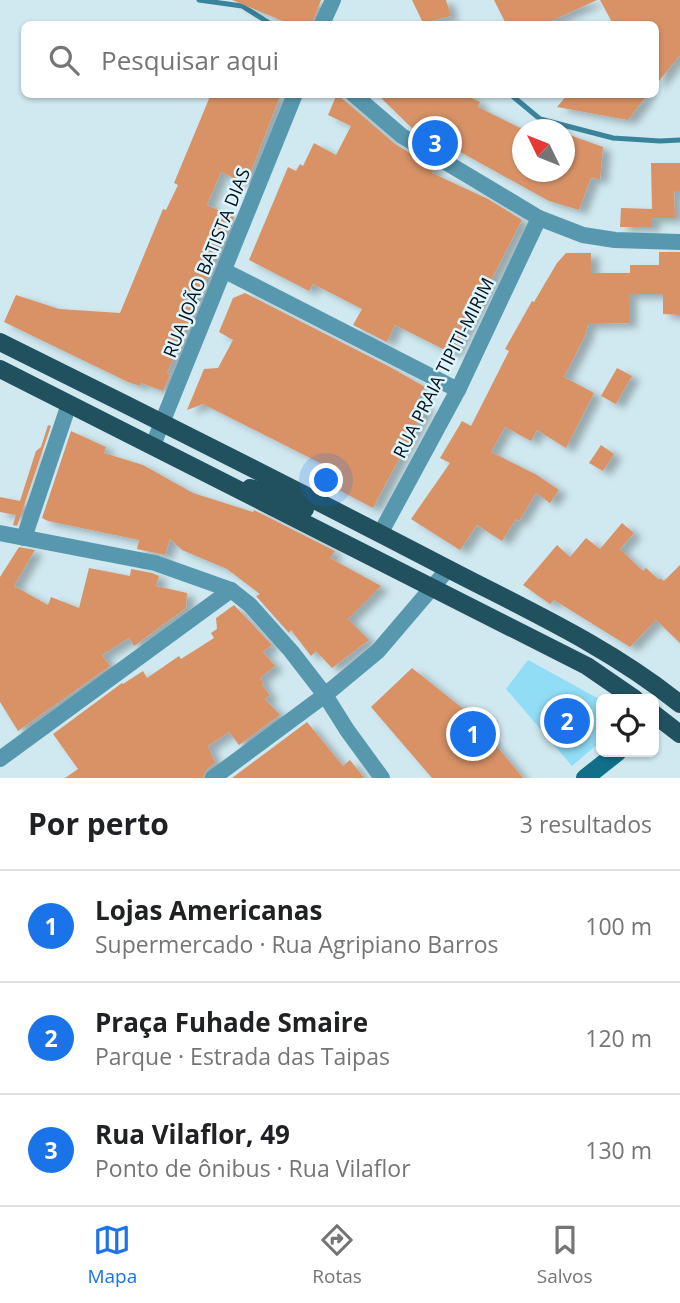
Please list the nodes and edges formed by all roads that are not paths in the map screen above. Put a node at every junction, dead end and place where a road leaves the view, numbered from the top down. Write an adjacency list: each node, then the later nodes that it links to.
1 (333, 0): 2 (street)
2 (324, 21)
3 (293, 98): 7 (street, RUA JOÃO BATISTA DIAS)
4 (358, 98): 5 (street)
5 (539, 218): 6 (street); 10 (street, RUA PRAIA TIPITI-MIRIM)
6 (680, 242)
7 (225, 271): 10 (street); 12 (street, RUA JOÃO BATISTA DIAS)
8 (0, 342): 12 (main road)
9 (0, 369): 11 (main road)
10 (458, 390): 16 (street, RUA PRAIA TIPITI-MIRIM)
11 (69, 404): 13 (main road); 17 (street)
12 (162, 423): 13 (street, RUA JOÃO BATISTA DIAS); 16 (main road)
13 (153, 445): 14 (main road)
14 (229, 484): 16 (main road); 19 (main road)
15 (0, 533): 17 (street)
16 (380, 534): 18 (main road)
17 (24, 538): 20 (street)
18 (448, 569): 19 (street); 23 (main road)
19 (433, 589): 21 (main road); 22 (street)
20 (231, 590): 22 (street); 29 (street)
21 (625, 694)
22 (325, 695): 30 (street); 31 (street)
23 (680, 704)
24 (659, 719): 26 (main road)
25 (659, 721): 27 (main road)
26 (680, 722)
27 (680, 734)
28 (612, 757): 32 (main road)
29 (0, 759)
30 (213, 778)
31 (382, 778)
32 (585, 778)

